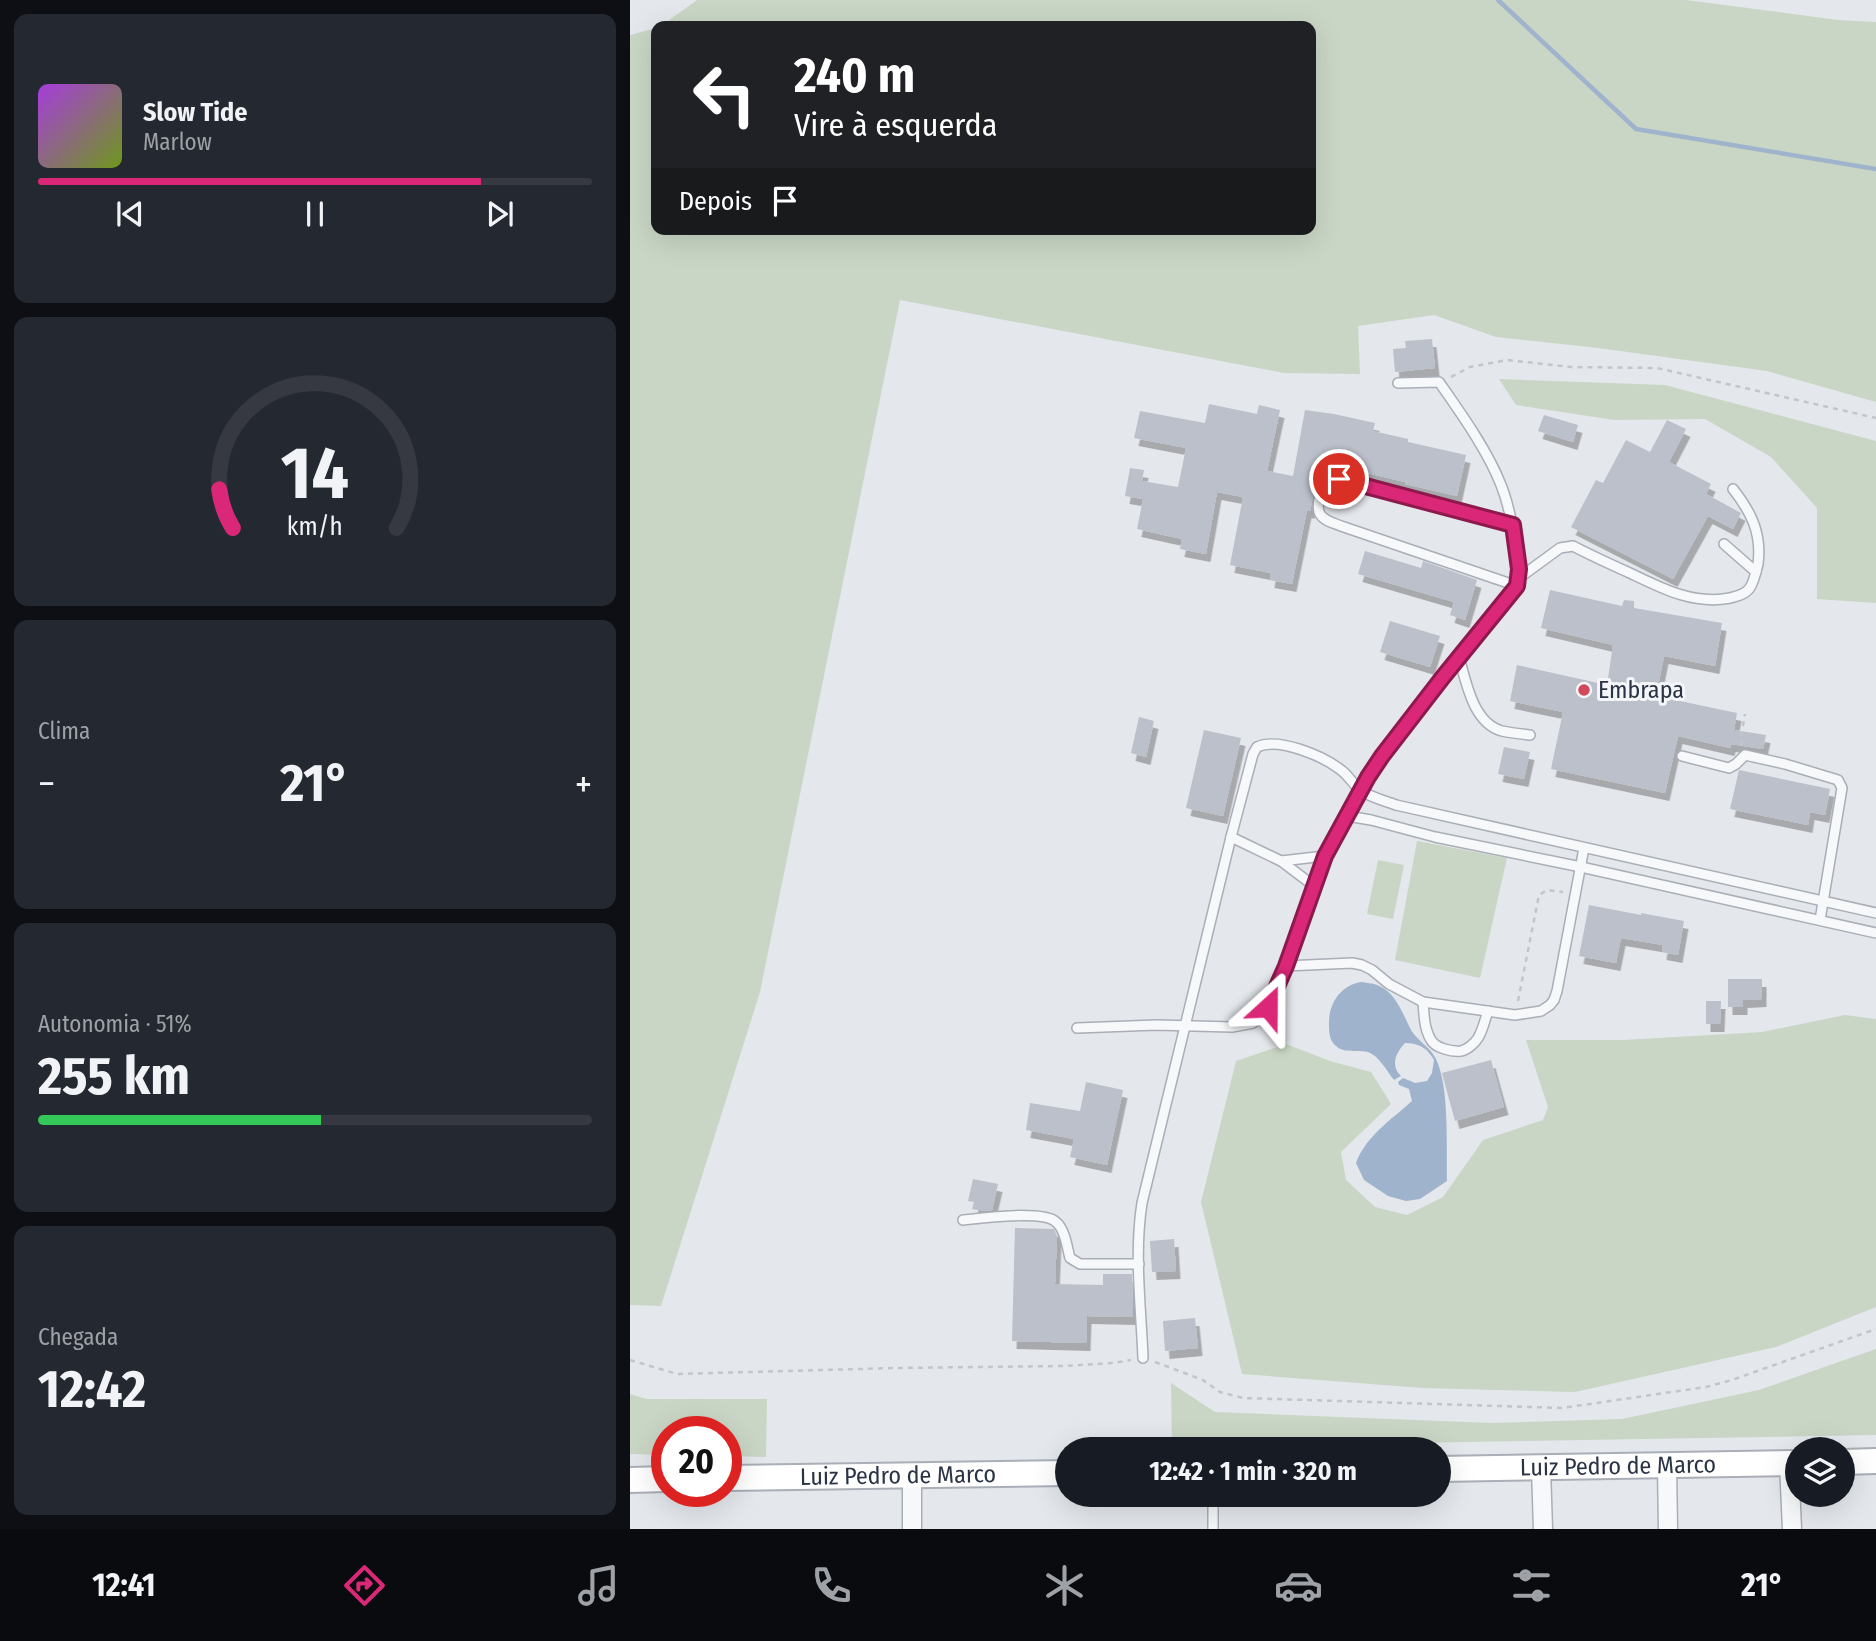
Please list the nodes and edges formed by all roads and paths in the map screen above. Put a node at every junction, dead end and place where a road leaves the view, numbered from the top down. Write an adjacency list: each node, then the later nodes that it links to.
1 (1439, 382): 2 (lane); 3 (path); 5 (lane)
2 (1398, 383)
3 (1876, 418)
4 (1733, 489): 7 (lane)
5 (1513, 525): 8 (lane); 8 (lane)
6 (1724, 544): 7 (lane)
7 (1756, 572): 8 (lane)
8 (1518, 582): 9 (lane)
9 (1459, 657): 11 (lane); 14 (lane)
10 (1745, 715): 12 (path)
11 (1530, 735)
12 (1745, 755): 13 (lane); 27 (lane)
13 (1682, 756)
14 (1361, 790): 15 (lane); 16 (lane); 18 (lane)
15 (1396, 806): 17 (lane); 19 (lane)
16 (1347, 816): 17 (lane); 20 (lane)
17 (1391, 825): 22 (lane)
18 (1231, 836): 21 (lane); 35 (lane)
19 (1584, 848): 22 (lane); 23 (lane)
20 (1325, 856): 21 (lane); 24 (lane)
21 (1280, 861): 24 (lane)
22 (1581, 867): 25 (lane); 26 (lane)
23 (1698, 873): 25 (lane); 27 (lane)
24 (1314, 886): 31 (lane)
25 (1694, 892): 29 (lane)
26 (1576, 893): 34 (lane); 34 (path)
27 (1823, 901): 28 (lane); 29 (lane)
28 (1876, 913)
29 (1820, 919): 30 (lane)
30 (1876, 933)
31 (1286, 966): 32 (lane); 35 (lane)
32 (1423, 1002): 33 (lane); 33 (lane)
33 (1488, 1011): 34 (lane)
34 (1515, 1015)
35 (1185, 1027): 36 (lane); 38 (lane)
36 (1077, 1028)
37 (962, 1220): 38 (lane)
38 (1139, 1264): 40 (lane)
39 (1876, 1329): 40 (path)
40 (1143, 1358): 41 (path)
41 (630, 1360)
42 (1876, 1461): 43 (main road)
43 (1855, 1462)
44 (1785, 1463): 45 (main road, Luiz Pedro de Marco)
45 (1667, 1465): 46 (main road, Luiz Pedro de Marco); 58 (street)
46 (1542, 1468): 47 (main road, Luiz Pedro de Marco); 57 (street)
47 (1451, 1469)
48 (1055, 1473): 49 (main road, Luiz Pedro de Marco)
49 (912, 1475): 50 (main road, Luiz Pedro de Marco); 55 (street)
50 (742, 1478)
51 (651, 1479): 52 (main road)
52 (630, 1480)
53 (1213, 1507): 56 (lane)
54 (1792, 1507): 59 (street)
55 (912, 1529)
56 (1213, 1529)
57 (1544, 1529)
58 (1668, 1529)
59 (1792, 1529)

